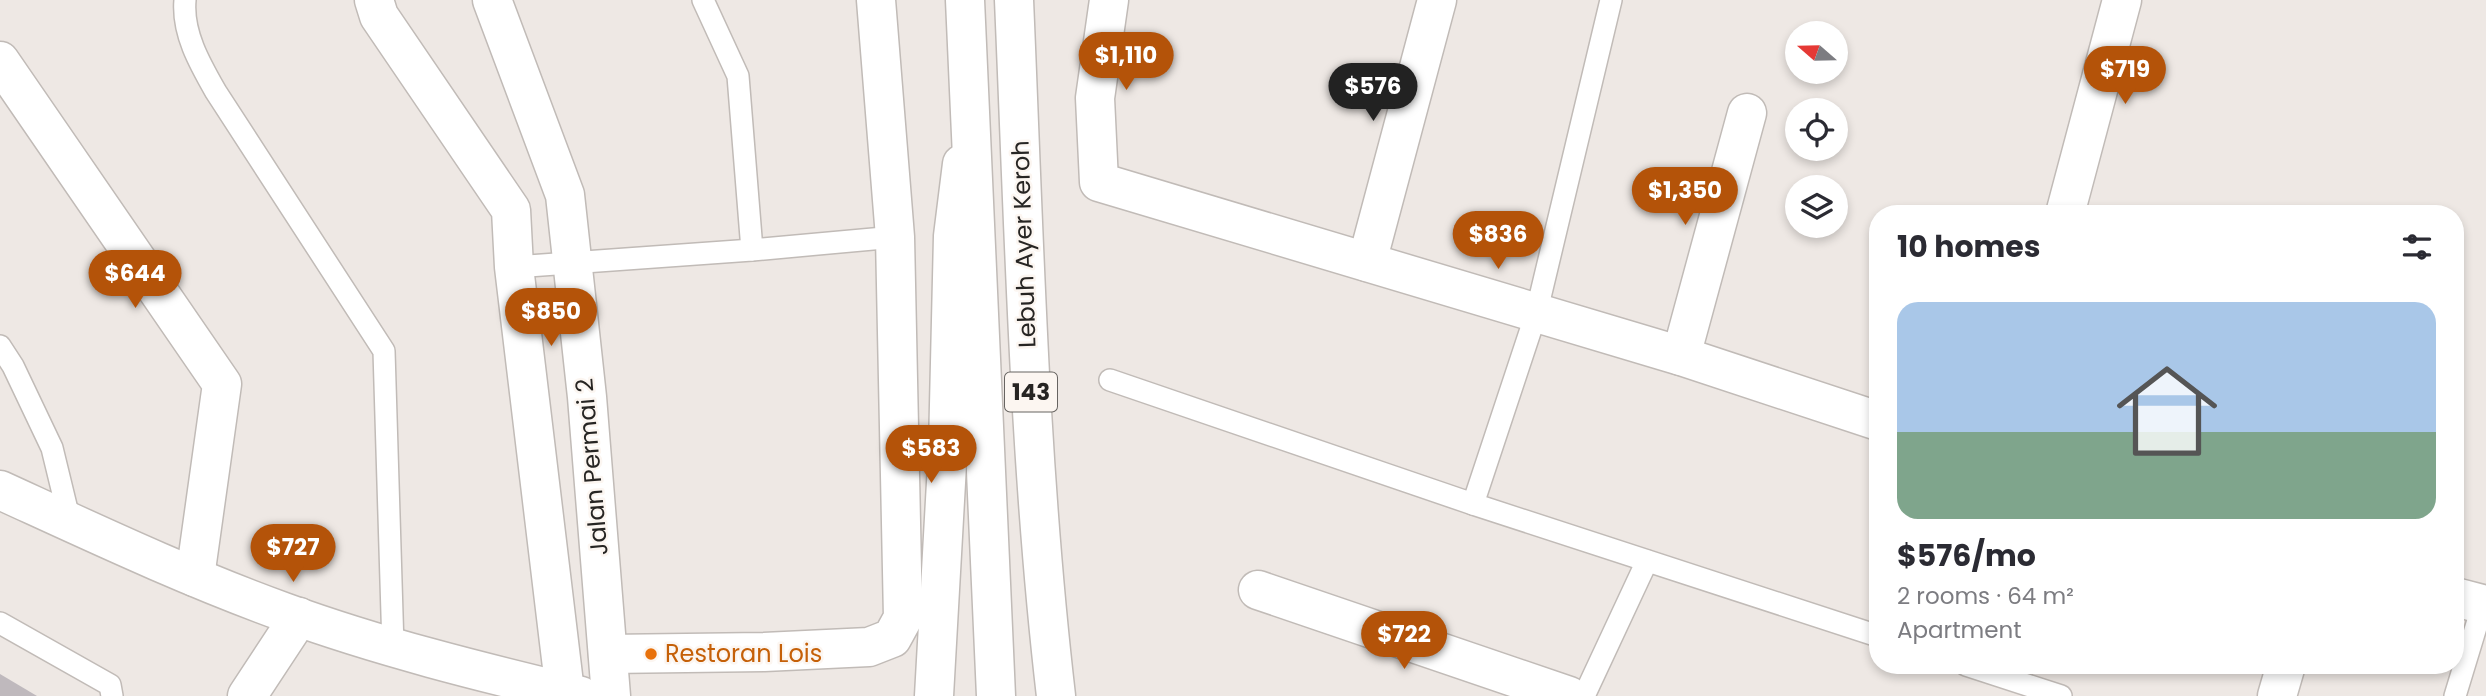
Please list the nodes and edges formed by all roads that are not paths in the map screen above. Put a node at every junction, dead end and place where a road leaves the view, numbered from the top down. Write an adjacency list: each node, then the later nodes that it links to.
1 (185, 0): 36 (lane)
2 (374, 0): 20 (main road)
3 (492, 0): 19 (main road, Jalan Permai 2)
4 (704, 0): 17 (lane)
5 (876, 0): 16 (main road)
6 (965, 0): 13 (main road, Lebuh Ayer Keroh / 143)
7 (1014, 0): 48 (main road, Lebuh Ayer Keroh / 143)
8 (1108, 0): 18 (main road)
9 (1437, 0): 18 (main road)
10 (1611, 0): 21 (lane)
11 (2122, 0): 15 (main road)
12 (0, 61): 30 (main road)
13 (970, 96): 42 (main road); 47 (main road, Lebuh Ayer Keroh / 143)
14 (1746, 113): 23 (main road)
15 (2067, 205)
16 (895, 237): 17 (lane); 37 (main road)
17 (752, 250): 19 (lane)
18 (1367, 262): 21 (main road)
19 (572, 263): 20 (lane); 37 (main road, Jalan Permai 2)
20 (514, 267): 43 (main road)
21 (1536, 314): 23 (main road); 27 (lane)
22 (0, 346): 28 (lane)
23 (1681, 356): 25 (main road)
24 (1110, 380): 27 (lane)
25 (1869, 418)
26 (0, 490): 28 (main road)
27 (1473, 504): 29 (lane)
28 (71, 522): 30 (main road)
29 (1647, 561): 35 (lane); 50 (lane)
30 (195, 577): 33 (main road)
31 (1258, 590): 49 (main road)
32 (2475, 602): 38 (lane)
33 (299, 617): 36 (main road); 45 (main road)
34 (0, 623): 44 (lane)
35 (1869, 633)
36 (393, 647): 43 (main road)
37 (608, 654): 46 (main road, Jalan Permai 2)
38 (2464, 654)
39 (1994, 674): 51 (lane)
40 (2283, 674): 52 (main road)
41 (2460, 674): 53 (lane)
42 (931, 685)
43 (573, 694)
44 (111, 696)
45 (247, 696)
46 (611, 696)
47 (996, 696)
48 (1056, 696)
49 (1569, 696)
50 (1584, 696)
51 (2061, 696)
52 (2277, 696)
53 (2455, 696)

